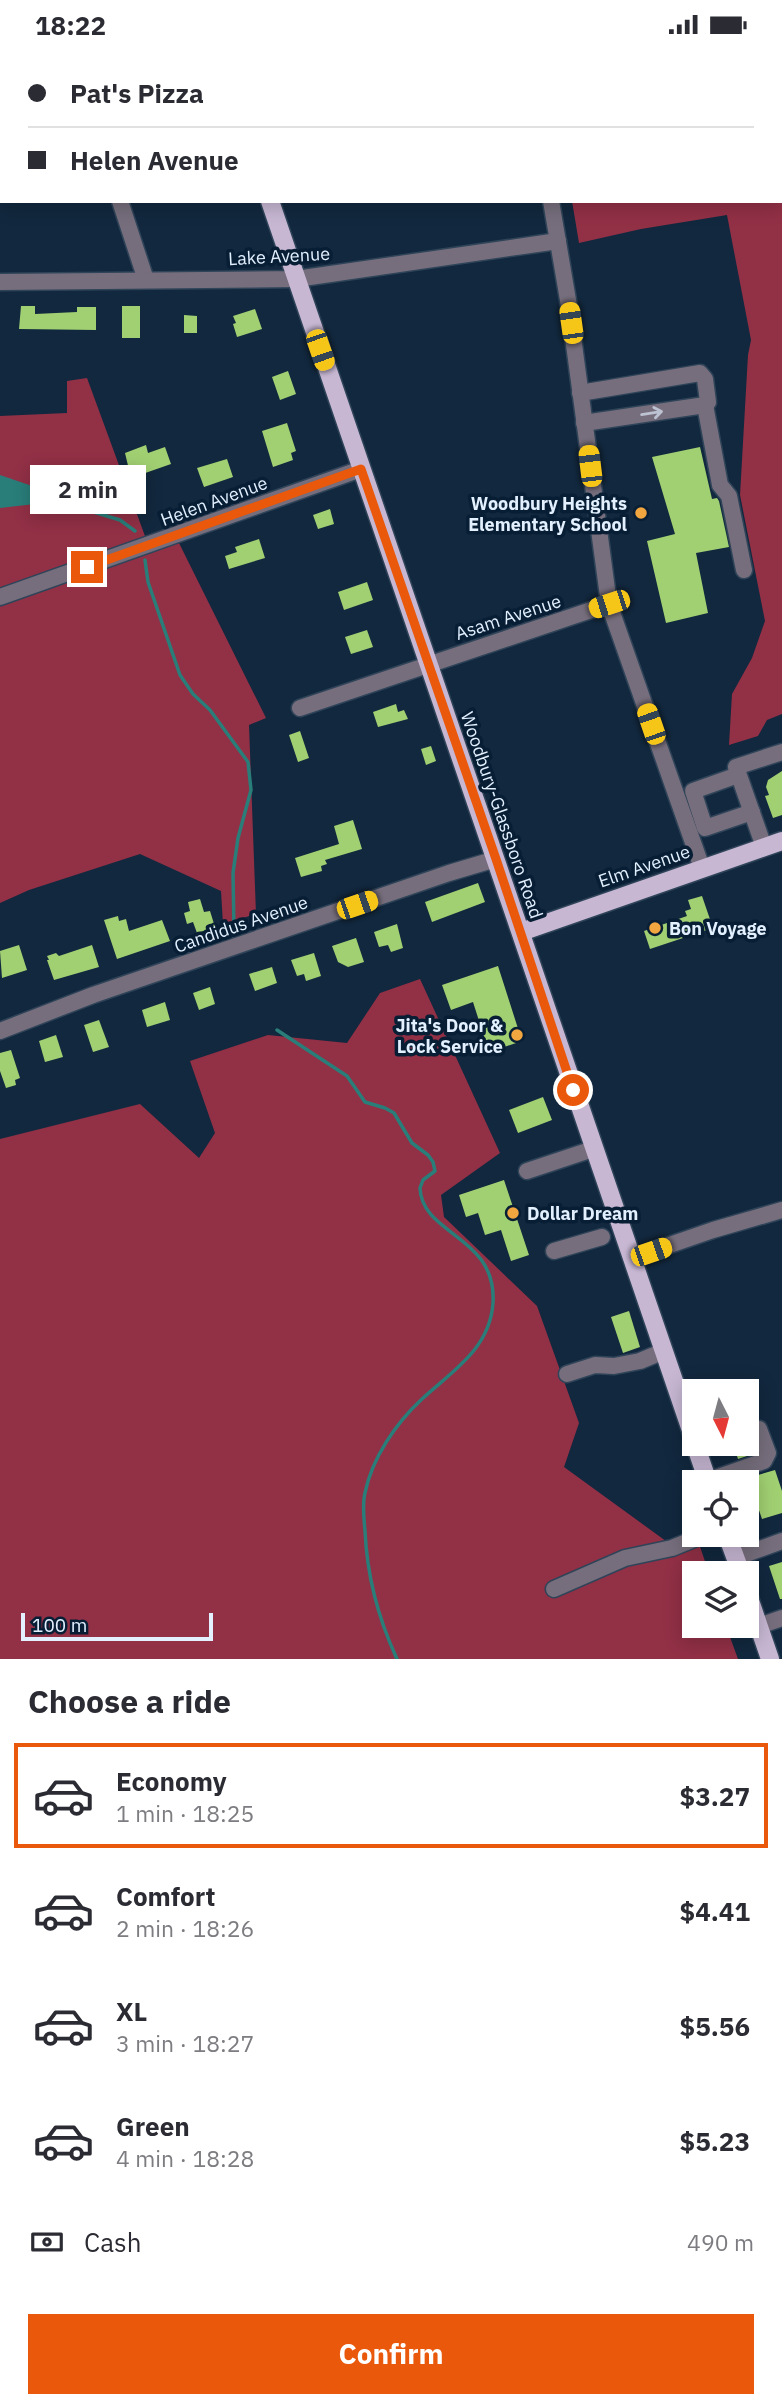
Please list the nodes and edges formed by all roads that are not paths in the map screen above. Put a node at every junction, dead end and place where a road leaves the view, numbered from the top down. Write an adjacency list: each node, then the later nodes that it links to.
1 (121, 203): 6 (street)
2 (271, 203): 5 (main road, Woodbury-Glassboro Road)
3 (551, 203): 4 (street)
4 (558, 241): 5 (street, Lake Avenue); 8 (street)
5 (296, 279): 6 (street, Lake Avenue); 11 (main road, Woodbury-Glassboro Road)
6 (146, 280): 7 (street, Lake Avenue)
7 (0, 282)
8 (580, 393): 9 (street); 10 (street)
9 (705, 405): 10 (street, one-way to 9); 12 (street)
10 (584, 423): 14 (street)
11 (361, 469): 13 (street, Helen Avenue); 15 (main road, Woodbury-Glassboro Road)
12 (744, 570)
13 (0, 597)
14 (609, 604): 15 (street, Asam Avenue); 23 (street)
15 (428, 664): 16 (street, Asam Avenue); 22 (main road, Woodbury-Glassboro Road)
16 (300, 708)
17 (782, 753): 18 (street)
18 (738, 775): 19 (street); 19 (street)
19 (752, 812): 21 (street)
20 (782, 841): 21 (main road, Elm Avenue)
21 (764, 847): 23 (main road, Elm Avenue)
22 (496, 859): 24 (main road, Woodbury-Glassboro Road); 25 (street, Candidus Avenue)
23 (702, 868): 24 (main road, Elm Avenue)
24 (521, 932): 26 (main road, Woodbury-Glassboro Road)
25 (0, 1031)
26 (593, 1149): 27 (street); 31 (main road, Woodbury-Glassboro Road)
27 (527, 1171)
28 (782, 1210): 31 (street)
29 (601, 1237): 30 (street)
30 (554, 1251)
31 (632, 1258): 32 (main road, Woodbury-Glassboro Road)
32 (664, 1351): 33 (street); 34 (main road, Woodbury-Glassboro Road)
33 (567, 1374)
34 (682, 1400)
35 (760, 1432): 37 (street)
36 (782, 1441): 37 (street)
37 (765, 1446): 38 (street)
38 (740, 1470)
39 (782, 1541): 41 (street)
40 (682, 1544): 42 (street)
41 (747, 1561)
42 (554, 1589)
43 (782, 1618): 44 (street)
44 (759, 1626): 45 (main road)
45 (770, 1659)

